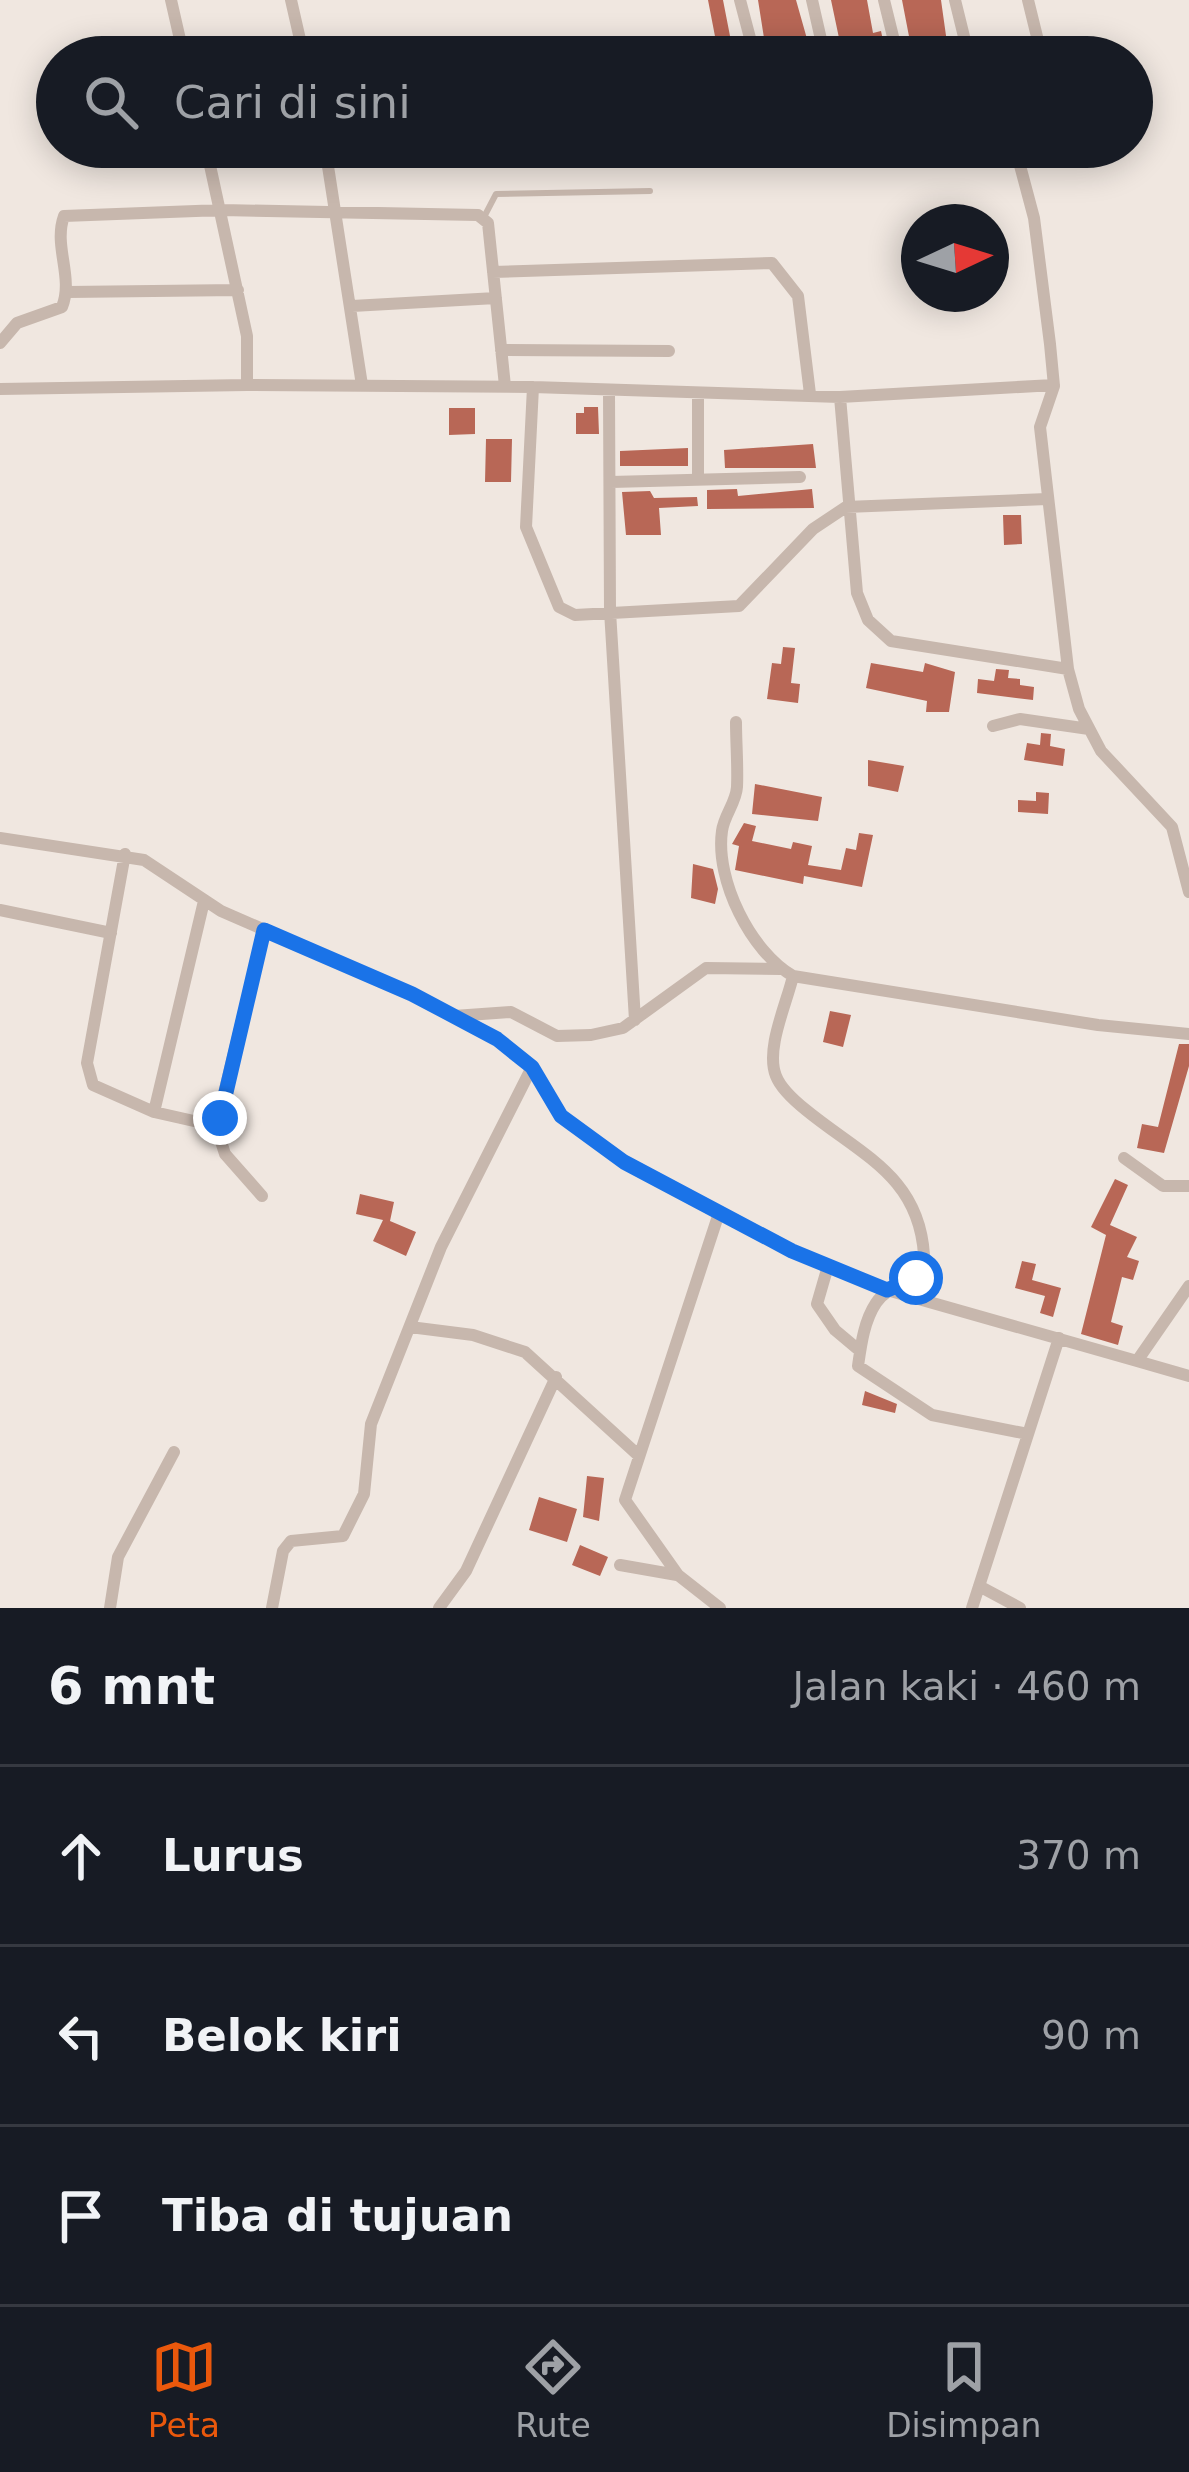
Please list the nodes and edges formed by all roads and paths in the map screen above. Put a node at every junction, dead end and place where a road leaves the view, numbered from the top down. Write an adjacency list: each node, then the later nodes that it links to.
1 (171, 0): 8 (street)
2 (291, 0): 9 (street)
3 (740, 0): 10 (street)
4 (812, 0): 11 (street)
5 (884, 0): 12 (street)
6 (955, 0): 13 (street)
7 (1028, 0): 14 (street)
8 (179, 36)
9 (299, 36)
10 (749, 36)
11 (820, 36)
12 (893, 36)
13 (964, 36)
14 (1037, 36)
15 (211, 168): 19 (street)
16 (329, 168): 20 (street)
17 (1019, 168): 31 (street)
18 (650, 191): 21 (lane)
19 (222, 210): 20 (street); 23 (street); 24 (street)
20 (338, 211): 21 (street); 26 (street)
21 (484, 217): 22 (street)
22 (494, 272): 25 (street); 38 (street)
23 (238, 290): 24 (street); 32 (street)
24 (68, 292): 27 (street)
25 (496, 298): 26 (street); 28 (street)
26 (352, 305): 30 (street)
27 (0, 343)
28 (502, 350): 29 (street); 33 (street)
29 (669, 351)
30 (362, 385): 32 (street); 33 (street)
31 (1054, 385): 39 (street); 43 (street)
32 (247, 386): 35 (street)
33 (505, 386): 34 (street)
34 (533, 387): 36 (street); 45 (street)
35 (0, 389)
36 (609, 393): 37 (street); 42 (street)
37 (698, 394): 38 (street); 41 (street)
38 (810, 394): 39 (street)
39 (840, 397): 44 (street)
40 (800, 477): 41 (street)
41 (698, 479): 42 (street)
42 (610, 482): 45 (street)
43 (1047, 500): 44 (street); 46 (street)
44 (846, 507): 45 (street); 46 (street)
45 (610, 611): 59 (street)
46 (1068, 668): 49 (street)
47 (736, 722): 57 (street)
48 (993, 726): 49 (street)
49 (1089, 729): 52 (street)
50 (0, 838): 51 (street)
51 (125, 854): 53 (street); 56 (street)
52 (1189, 892)
53 (204, 902): 55 (street); 62 (street)
54 (0, 910): 56 (street)
55 (264, 930): 58 (street); 63 (street)
56 (111, 933): 62 (street)
57 (787, 972): 59 (street); 60 (street); 70 (street)
58 (452, 1016): 59 (street); 61 (street)
59 (635, 1020)
60 (1189, 1034)
61 (532, 1067): 67 (street); 71 (street)
62 (154, 1112): 63 (street)
63 (216, 1126): 66 (street)
64 (1124, 1158): 65 (street)
65 (1189, 1186)
66 (262, 1196)
67 (719, 1213): 68 (street); 79 (street)
68 (828, 1267): 70 (street); 73 (street)
69 (1189, 1286): 74 (street)
70 (887, 1290): 72 (street); 73 (street)
71 (410, 1327): 76 (street); 84 (street)
72 (1059, 1338): 74 (street); 77 (street)
73 (860, 1351): 77 (street)
74 (1137, 1360): 75 (street)
75 (1189, 1376)
76 (556, 1377): 79 (street); 85 (street)
77 (1028, 1434): 82 (street)
78 (174, 1452): 83 (street)
79 (638, 1455): 81 (street)
80 (620, 1565): 81 (street)
81 (678, 1575): 86 (street)
82 (979, 1586): 87 (street); 88 (street)
83 (110, 1608)
84 (272, 1608)
85 (439, 1608)
86 (720, 1608)
87 (972, 1608)
88 (1020, 1608)

